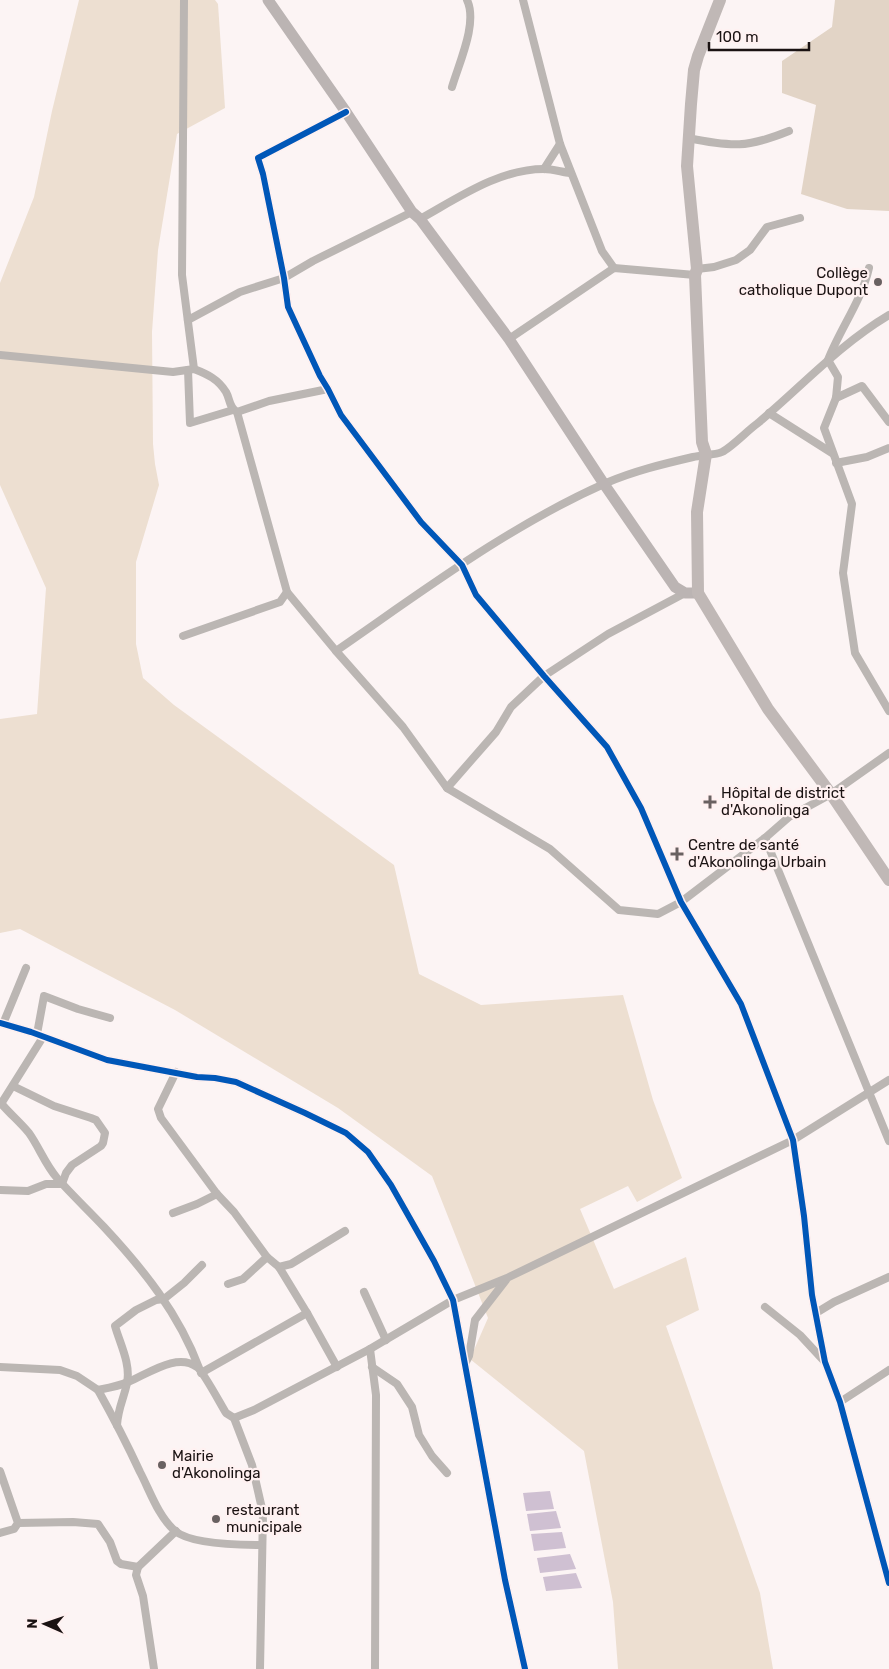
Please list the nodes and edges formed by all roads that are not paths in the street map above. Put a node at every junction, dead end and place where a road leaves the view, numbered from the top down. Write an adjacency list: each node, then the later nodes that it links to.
1 (184, 0): 20 (street)
2 (268, 0): 7 (street)
3 (467, 0): 6 (street)
4 (523, 0): 10 (street)
5 (720, 0): 9 (main road)
6 (452, 87)
7 (346, 112): 13 (street); 18 (street)
8 (789, 131): 9 (street)
9 (688, 138): 17 (main road)
10 (560, 144): 11 (street); 12 (street)
11 (544, 169): 12 (street); 13 (street)
12 (570, 173): 15 (street)
13 (416, 215): 18 (street); 21 (street)
14 (800, 218): 17 (street)
15 (614, 268): 17 (street); 21 (street)
16 (869, 268): 23 (street)
17 (696, 272): 32 (main road)
18 (284, 278): 20 (street); 25 (street)
19 (889, 315): 23 (street)
20 (188, 320): 24 (street)
21 (509, 339): 34 (street)
22 (0, 355): 24 (street)
23 (828, 360): 26 (street); 28 (street)
24 (191, 370): 27 (street); 27 (street)
25 (328, 389): 27 (street); 35 (street)
26 (836, 398): 29 (street); 31 (street)
27 (235, 411): 36 (street)
28 (770, 413): 31 (street); 32 (street)
29 (889, 422)
30 (889, 448): 33 (street)
31 (832, 452): 33 (street)
32 (706, 454): 34 (street); 38 (main road)
33 (836, 463): 42 (street)
34 (604, 484): 35 (street); 37 (street)
35 (462, 565): 40 (street); 41 (street)
36 (287, 592): 39 (street); 40 (street)
37 (685, 593): 38 (street); 41 (street)
38 (698, 593): 45 (main road)
39 (183, 636)
40 (336, 651): 44 (street)
41 (544, 676): 44 (street); 48 (street)
42 (889, 711)
43 (889, 753): 45 (street)
44 (447, 788): 48 (street)
45 (831, 794): 46 (street); 47 (main road)
46 (765, 838): 48 (street); 56 (street)
47 (887, 874)
48 (681, 902): 58 (street)
49 (26, 968): 51 (street)
50 (110, 1018): 52 (street)
51 (2, 1023): 52 (street)
52 (40, 1036): 53 (street); 55 (street)
53 (176, 1072): 62 (street); 73 (street)
54 (889, 1080): 56 (street)
55 (13, 1086): 57 (street); 60 (street)
56 (870, 1093): 58 (street); 59 (street)
57 (0, 1103): 60 (street)
58 (793, 1140): 69 (street); 76 (street)
59 (889, 1141)
60 (62, 1184): 61 (street); 72 (street)
61 (0, 1190)
62 (218, 1194): 63 (street); 65 (street)
63 (173, 1213)
64 (345, 1231): 67 (street)
65 (267, 1257): 67 (street); 70 (street)
66 (202, 1265): 72 (street)
67 (279, 1267): 75 (street)
68 (889, 1277): 76 (street)
69 (507, 1278): 73 (street); 80 (street)
70 (228, 1284)
71 (364, 1292): 77 (street)
72 (164, 1299): 84 (street); 87 (street)
73 (453, 1300): 77 (street); 80 (street)
74 (765, 1307): 79 (street)
75 (307, 1313): 82 (street); 84 (street)
76 (816, 1313): 79 (street)
77 (386, 1340): 78 (street)
78 (370, 1349): 82 (street); 83 (street)
79 (825, 1362): 89 (street)
80 (465, 1364): 103 (street)
81 (0, 1367): 88 (street)
82 (337, 1367): 90 (street)
83 (372, 1367): 93 (street); 102 (street)
84 (200, 1371): 87 (street); 90 (street)
85 (887, 1372): 86 (street); 89 (street)
86 (889, 1382)
87 (127, 1383): 88 (street); 91 (street)
88 (98, 1390): 91 (street)
89 (840, 1402): 99 (street)
90 (234, 1418): 97 (street)
91 (117, 1425): 95 (street)
92 (0, 1471): 94 (street)
93 (447, 1473)
94 (18, 1523): 96 (street); 98 (street)
95 (176, 1531): 97 (street); 98 (street)
96 (0, 1533)
97 (261, 1546): 101 (street)
98 (138, 1567): 100 (street)
99 (889, 1583)
100 (154, 1669)
101 (260, 1669)
102 (375, 1669)
103 (525, 1669)

